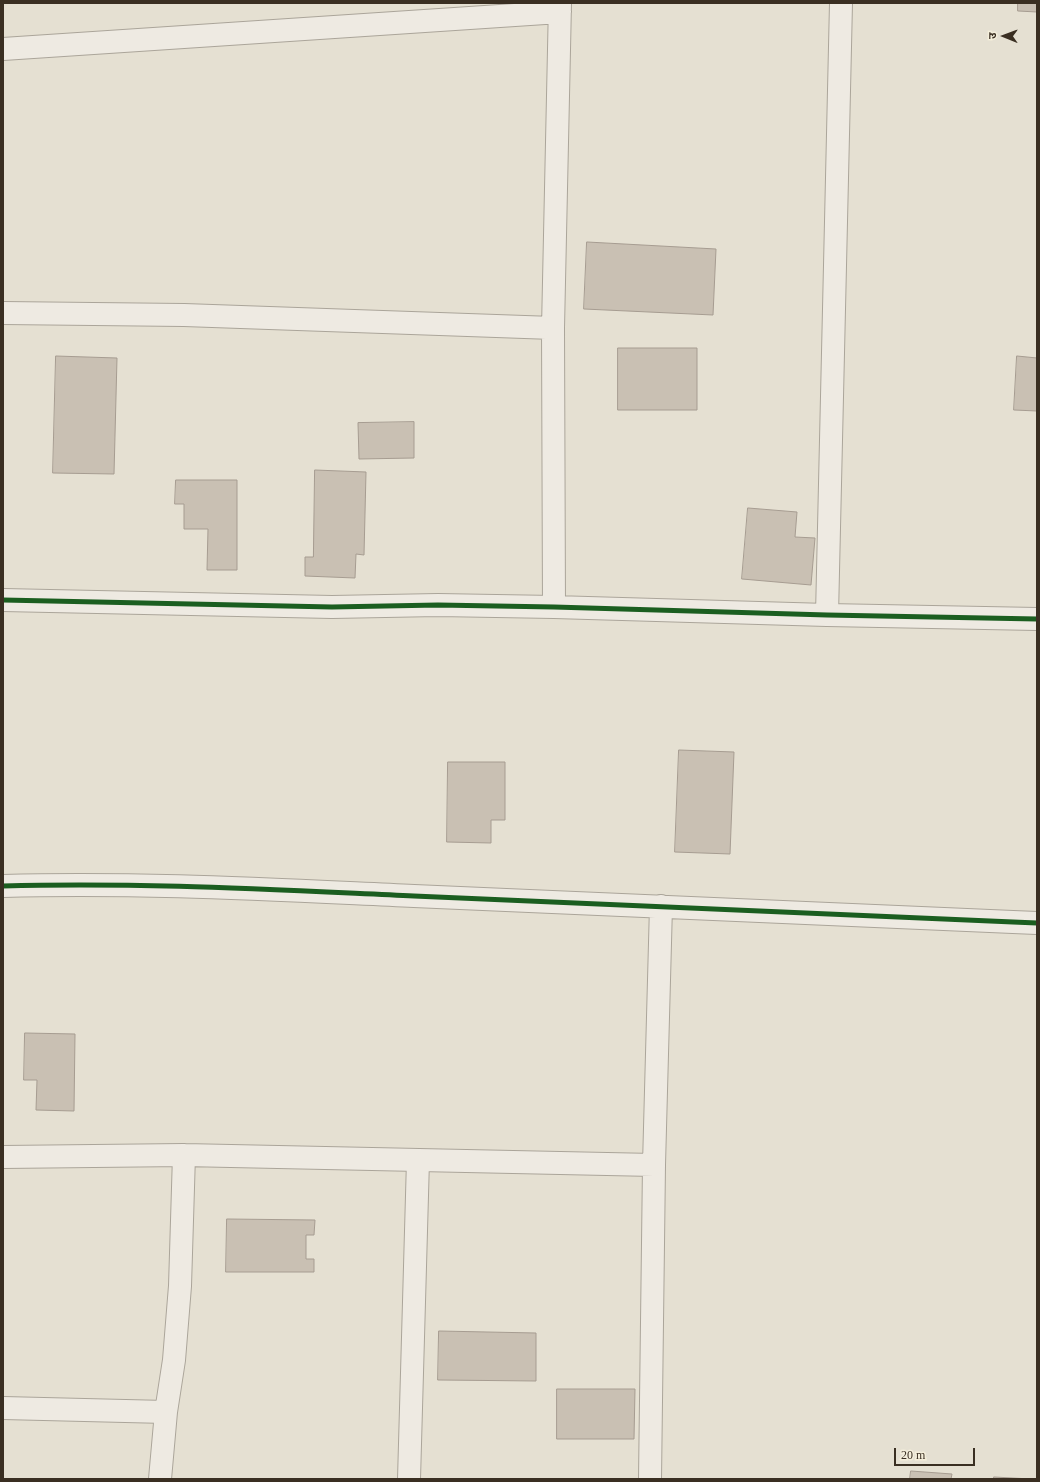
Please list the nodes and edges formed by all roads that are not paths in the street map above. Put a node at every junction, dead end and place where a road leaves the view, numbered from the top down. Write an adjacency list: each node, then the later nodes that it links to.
1 (841, 3): 8 (street)
2 (560, 8): 3 (street); 5 (street)
3 (3, 49)
4 (3, 313): 5 (street)
5 (553, 328): 7 (street)
6 (3, 600): 7 (street)
7 (554, 607): 8 (street)
8 (827, 615): 9 (street)
9 (1037, 619)
10 (3, 886): 11 (street)
11 (661, 906): 12 (street); 16 (street)
12 (1037, 923)
13 (184, 1155): 14 (street); 15 (street); 18 (street)
14 (3, 1157)
15 (418, 1160): 16 (street); 20 (street)
16 (654, 1165): 21 (street)
17 (3, 1408): 18 (street)
18 (166, 1412): 19 (street)
19 (160, 1479)
20 (410, 1479)
21 (650, 1479)

